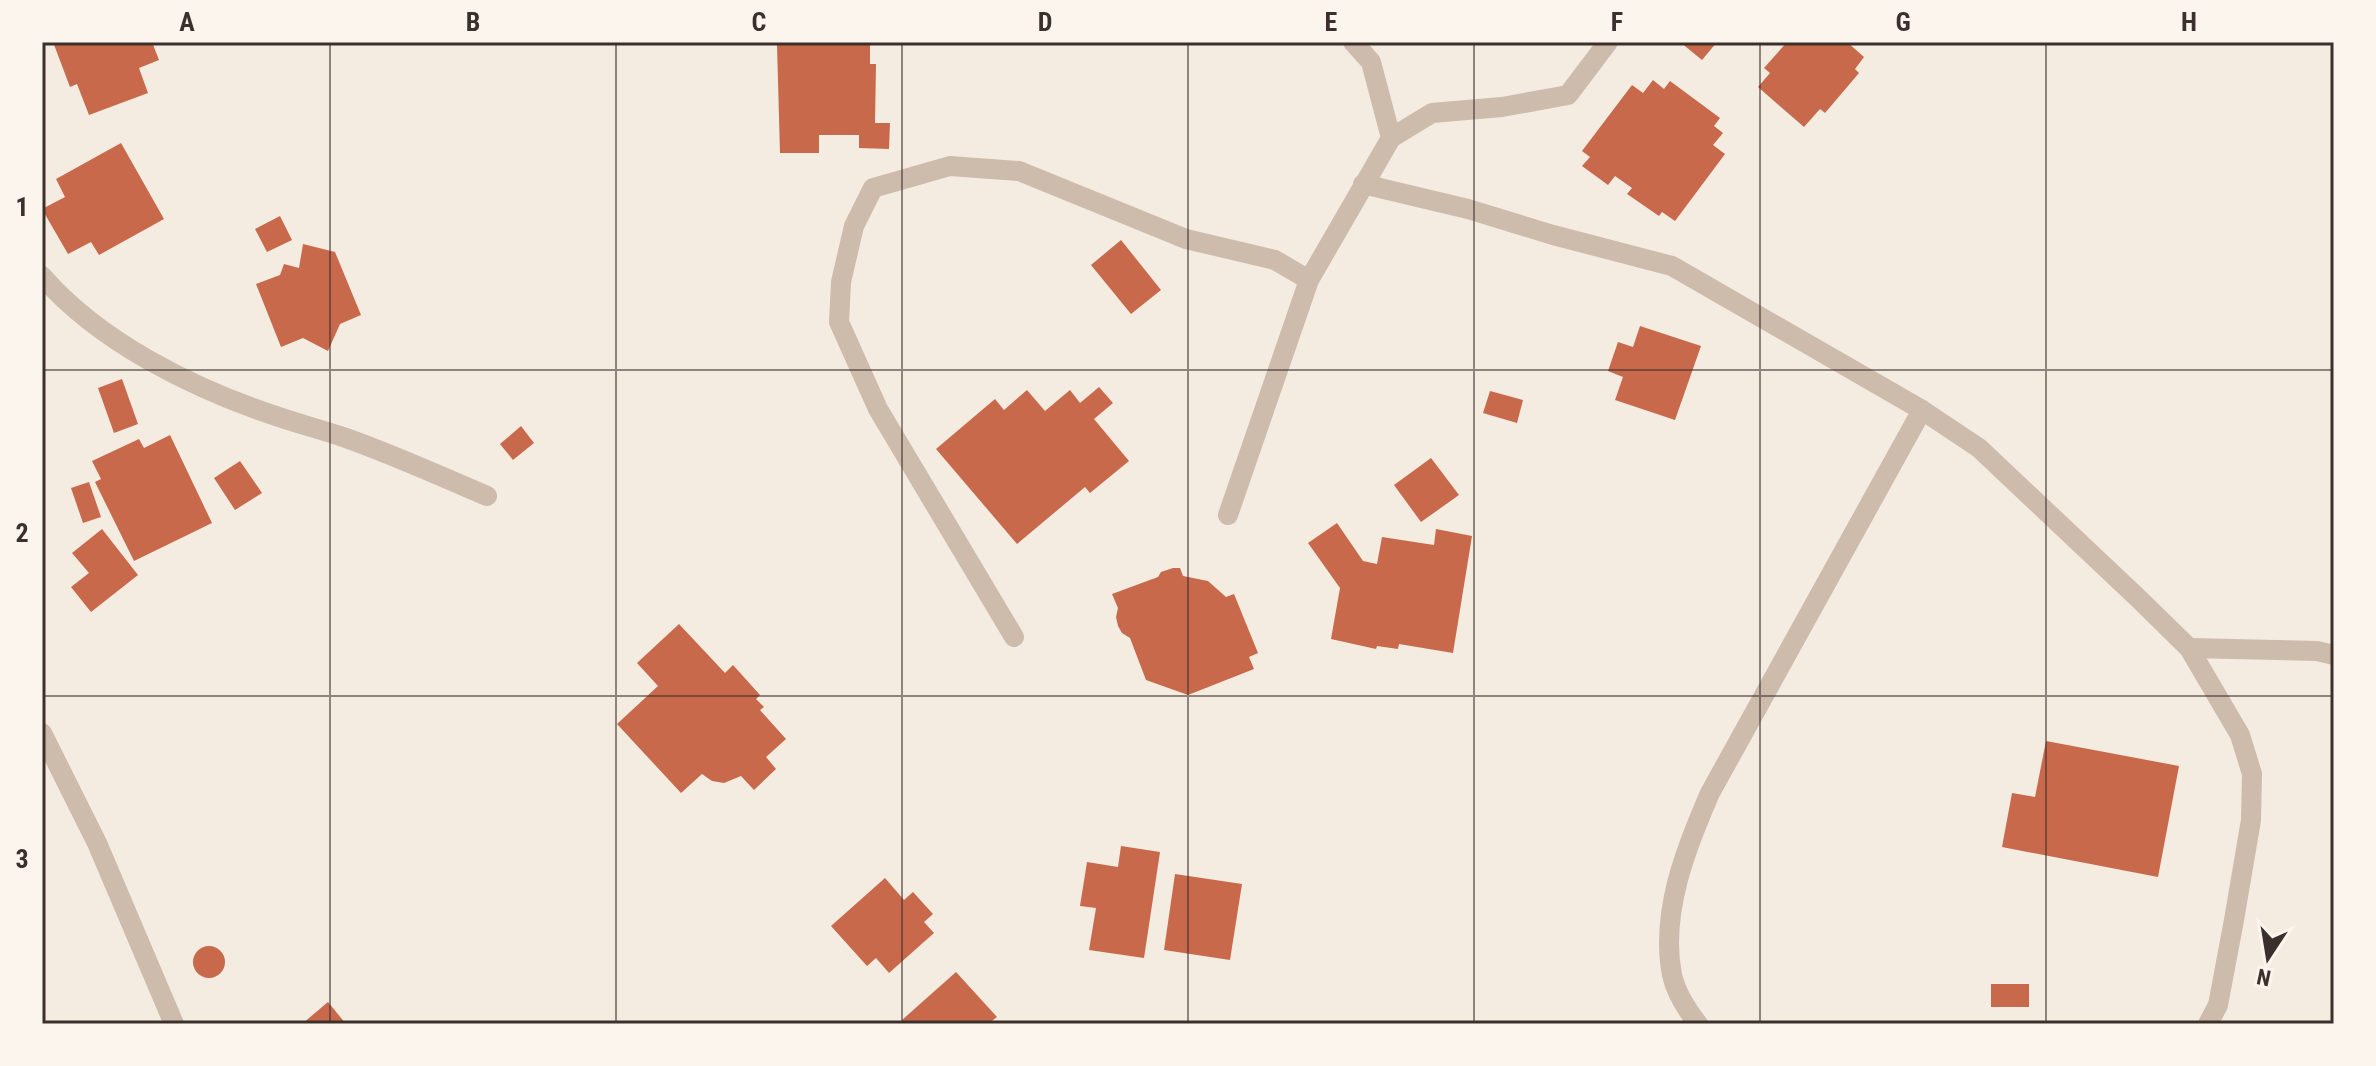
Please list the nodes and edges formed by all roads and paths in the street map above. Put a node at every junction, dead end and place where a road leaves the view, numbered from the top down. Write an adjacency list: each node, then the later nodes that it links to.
1 (1353, 42): 3 (street)
2 (1608, 42): 3 (street)
3 (1391, 138): 4 (street)
4 (1363, 184): 6 (street); 7 (street)
5 (42, 276): 8 (street)
6 (1309, 280): 9 (street); 10 (street)
7 (1922, 410): 11 (street); 15 (street)
8 (487, 496)
9 (1228, 515)
10 (1014, 637)
11 (2189, 648): 12 (street); 16 (street)
12 (2334, 655)
13 (42, 733): 14 (street)
14 (174, 1024)
15 (1698, 1024)
16 (2208, 1024)

